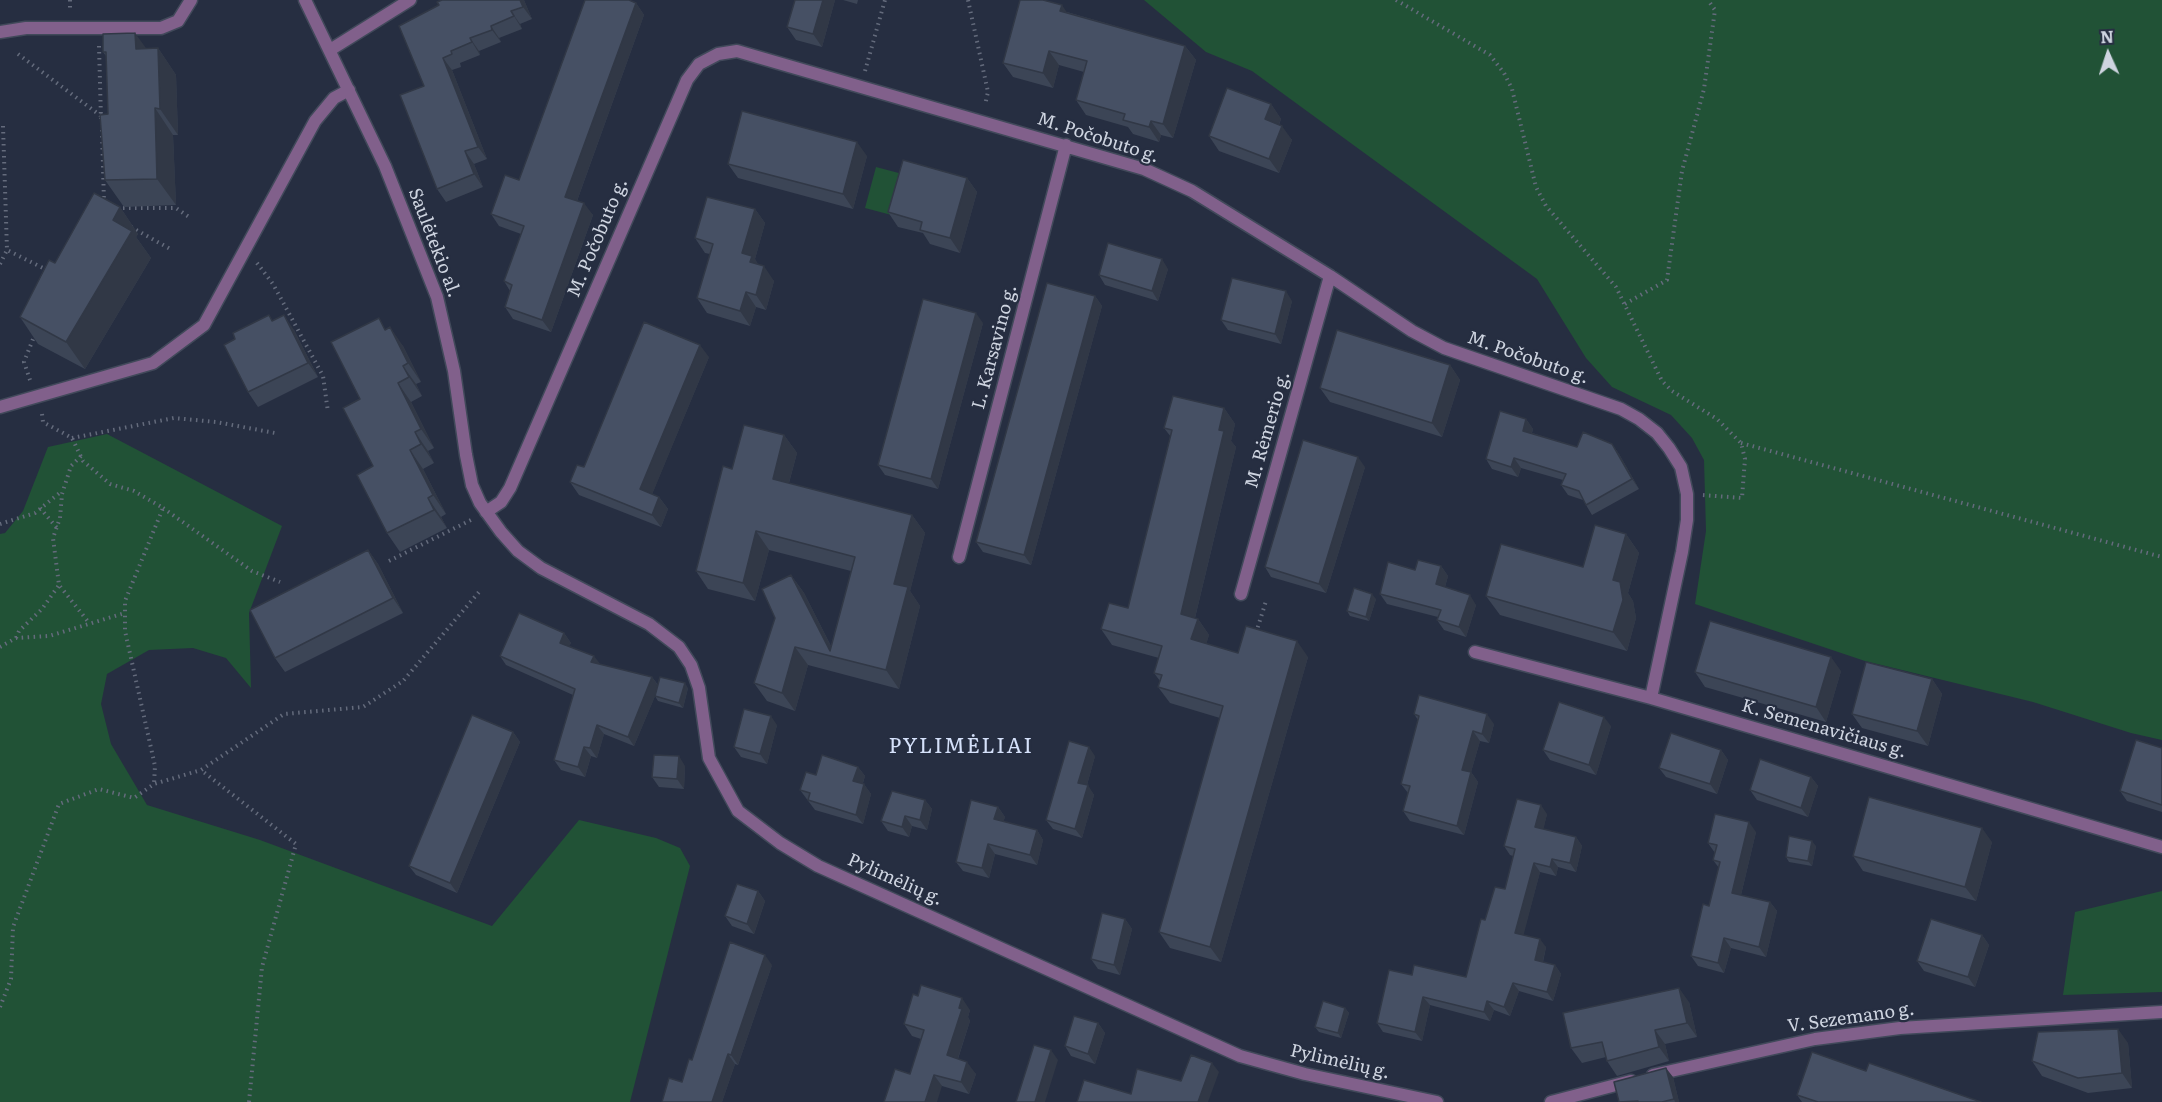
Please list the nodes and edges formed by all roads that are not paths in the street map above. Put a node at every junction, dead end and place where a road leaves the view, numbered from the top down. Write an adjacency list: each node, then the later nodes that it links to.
1 (191, 0): 4 (street)
2 (305, 0): 5 (street, Saulėtekio al.)
3 (410, 0): 5 (street)
4 (0, 32)
5 (330, 50): 6 (street, Saulėtekio al.)
6 (349, 90): 9 (street); 10 (street, Saulėtekio al.)
7 (1066, 145): 8 (street, M. Počobuto g.); 10 (street, M. Počobuto g.); 11 (street, L. Karsavino g.)
8 (1330, 276): 12 (street, M. Rėmerio g.); 14 (street, M. Počobuto g.)
9 (0, 407)
10 (486, 512): 17 (street, Pylimėlių g.)
11 (959, 557)
12 (1241, 594)
13 (1475, 652): 14 (street, K. Semenavičiaus g.)
14 (1651, 698): 15 (street, K. Semenavičiaus g.)
15 (2162, 847)
16 (2162, 1012): 18 (street, V. Sezemano g.)
17 (1437, 1102)
18 (1551, 1102)

